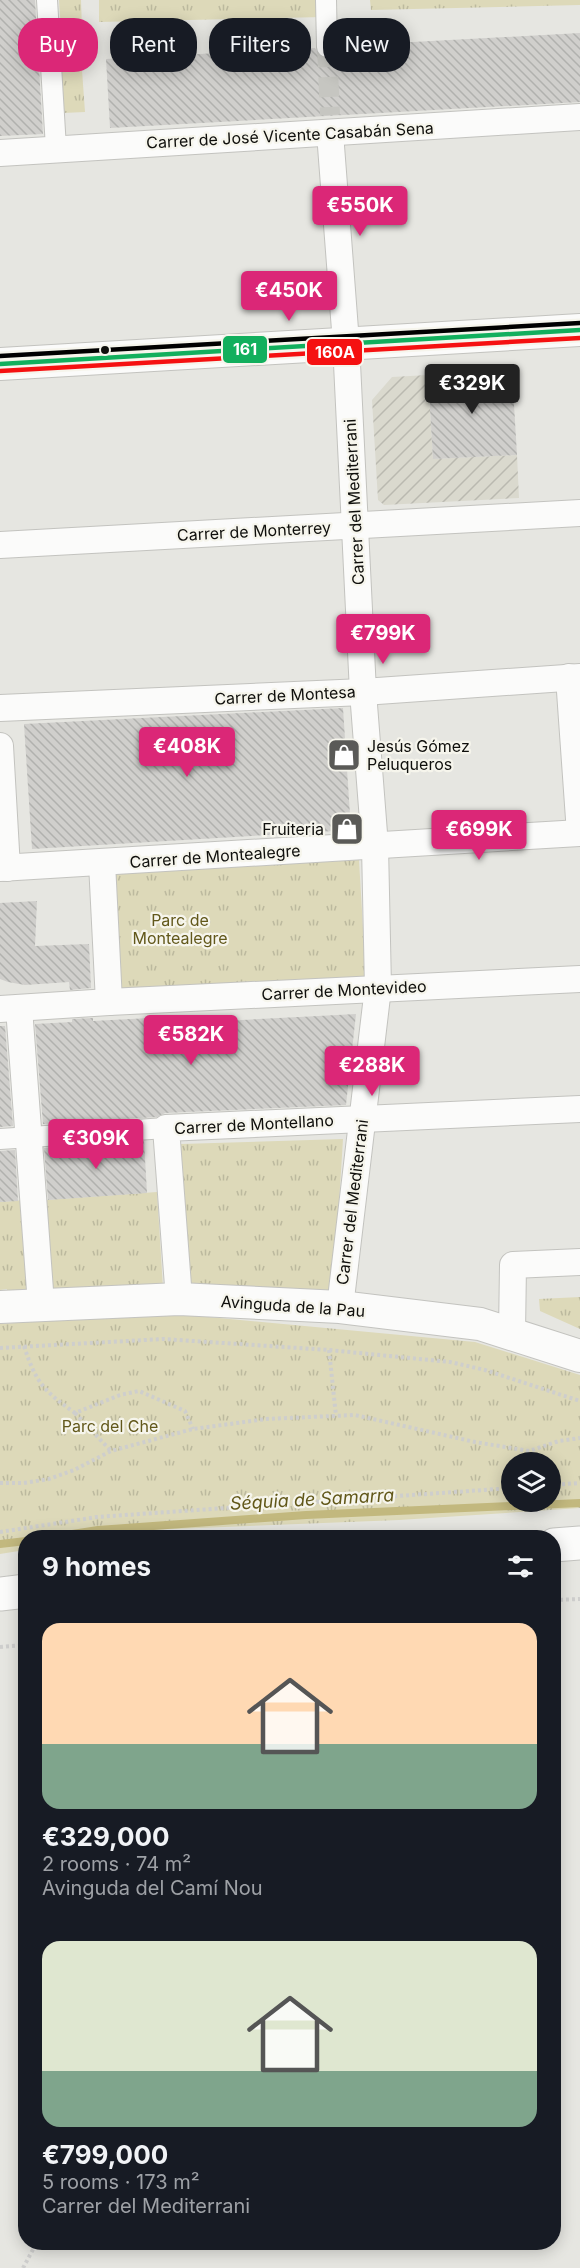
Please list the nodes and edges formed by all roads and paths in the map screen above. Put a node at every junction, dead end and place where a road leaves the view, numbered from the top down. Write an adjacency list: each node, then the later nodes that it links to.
1 (47, 0): 6 (street)
2 (326, 0): 3 (street)
3 (326, 18)
4 (580, 117): 5 (street, Carrer de José Vicente Casabán Sena)
5 (330, 124): 6 (street, Carrer de José Vicente Casabán Sena); 9 (street, Carrer del Mediterrani)
6 (56, 148): 7 (street, Carrer de José Vicente Casabán Sena)
7 (0, 153)
8 (580, 330): 9 (street)
9 (346, 343): 10 (street); 12 (street, Carrer del Mediterrani)
10 (0, 364)
11 (580, 513): 12 (street, Carrer de Monterrey)
12 (355, 526): 13 (street, Carrer de Monterrey); 15 (street, Carrer del Mediterrani)
13 (0, 545)
14 (574, 677): 15 (street, Carrer de Montesa); 18 (street, Carrer de Montesa)
15 (363, 692): 16 (street, Carrer de Montesa); 19 (street, Carrer del Mediterrani)
16 (0, 708)
17 (0, 746): 21 (street)
18 (580, 833): 19 (street, Carrer de Montealegre)
19 (375, 846): 20 (street, Carrer de Montealegre); 23 (street, Carrer del Mediterrani)
20 (102, 863): 21 (street, Carrer de Montealegre); 24 (street)
21 (4, 868)
22 (580, 979): 23 (street, Carrer de Montevideo)
23 (378, 988): 24 (street, Carrer de Montevideo); 27 (street, Carrer del Mediterrani)
24 (109, 1002): 25 (street, Carrer de Montevideo)
25 (9, 1008): 29 (street)
26 (580, 1109): 27 (street, Carrer de Montellano)
27 (362, 1119): 28 (street, Carrer de Montellano); 35 (street, Carrer del Mediterrani)
28 (166, 1128): 29 (street, Carrer de Montellano); 32 (street)
29 (27, 1137): 30 (street, Carrer de Montellano); 33 (street)
30 (0, 1139)
31 (580, 1262): 36 (street)
32 (179, 1299): 33 (street, Avinguda de la Pau); 35 (street, Avinguda de la Pau)
33 (41, 1304): 34 (street, Avinguda de la Pau)
34 (0, 1307)
35 (340, 1307): 36 (street, Avinguda de la Pau)
36 (512, 1333): 40 (street, Avinguda de la Pau)
37 (24, 1347): 38 (path); 39 (path); 42 (path)
38 (0, 1348)
39 (329, 1350): 41 (path); 43 (path)
40 (580, 1356)
41 (580, 1401)
42 (75, 1413): 44 (path); 46 (path)
43 (336, 1416): 44 (path); 45 (path)
44 (193, 1430): 46 (path)
45 (580, 1438)
46 (111, 1451): 47 (path)
47 (0, 1483)
48 (580, 1483): 49 (path)
49 (561, 1484)
50 (501, 1489): 51 (path)
51 (0, 1532)
52 (580, 1543): 53 (main road)
53 (561, 1544)
54 (18, 1592): 55 (main road)
55 (0, 1594)
56 (580, 1599): 57 (path)
57 (561, 1600)
58 (18, 1646): 59 (path)
59 (0, 1647)
60 (33, 2250): 61 (path)
61 (23, 2268)

